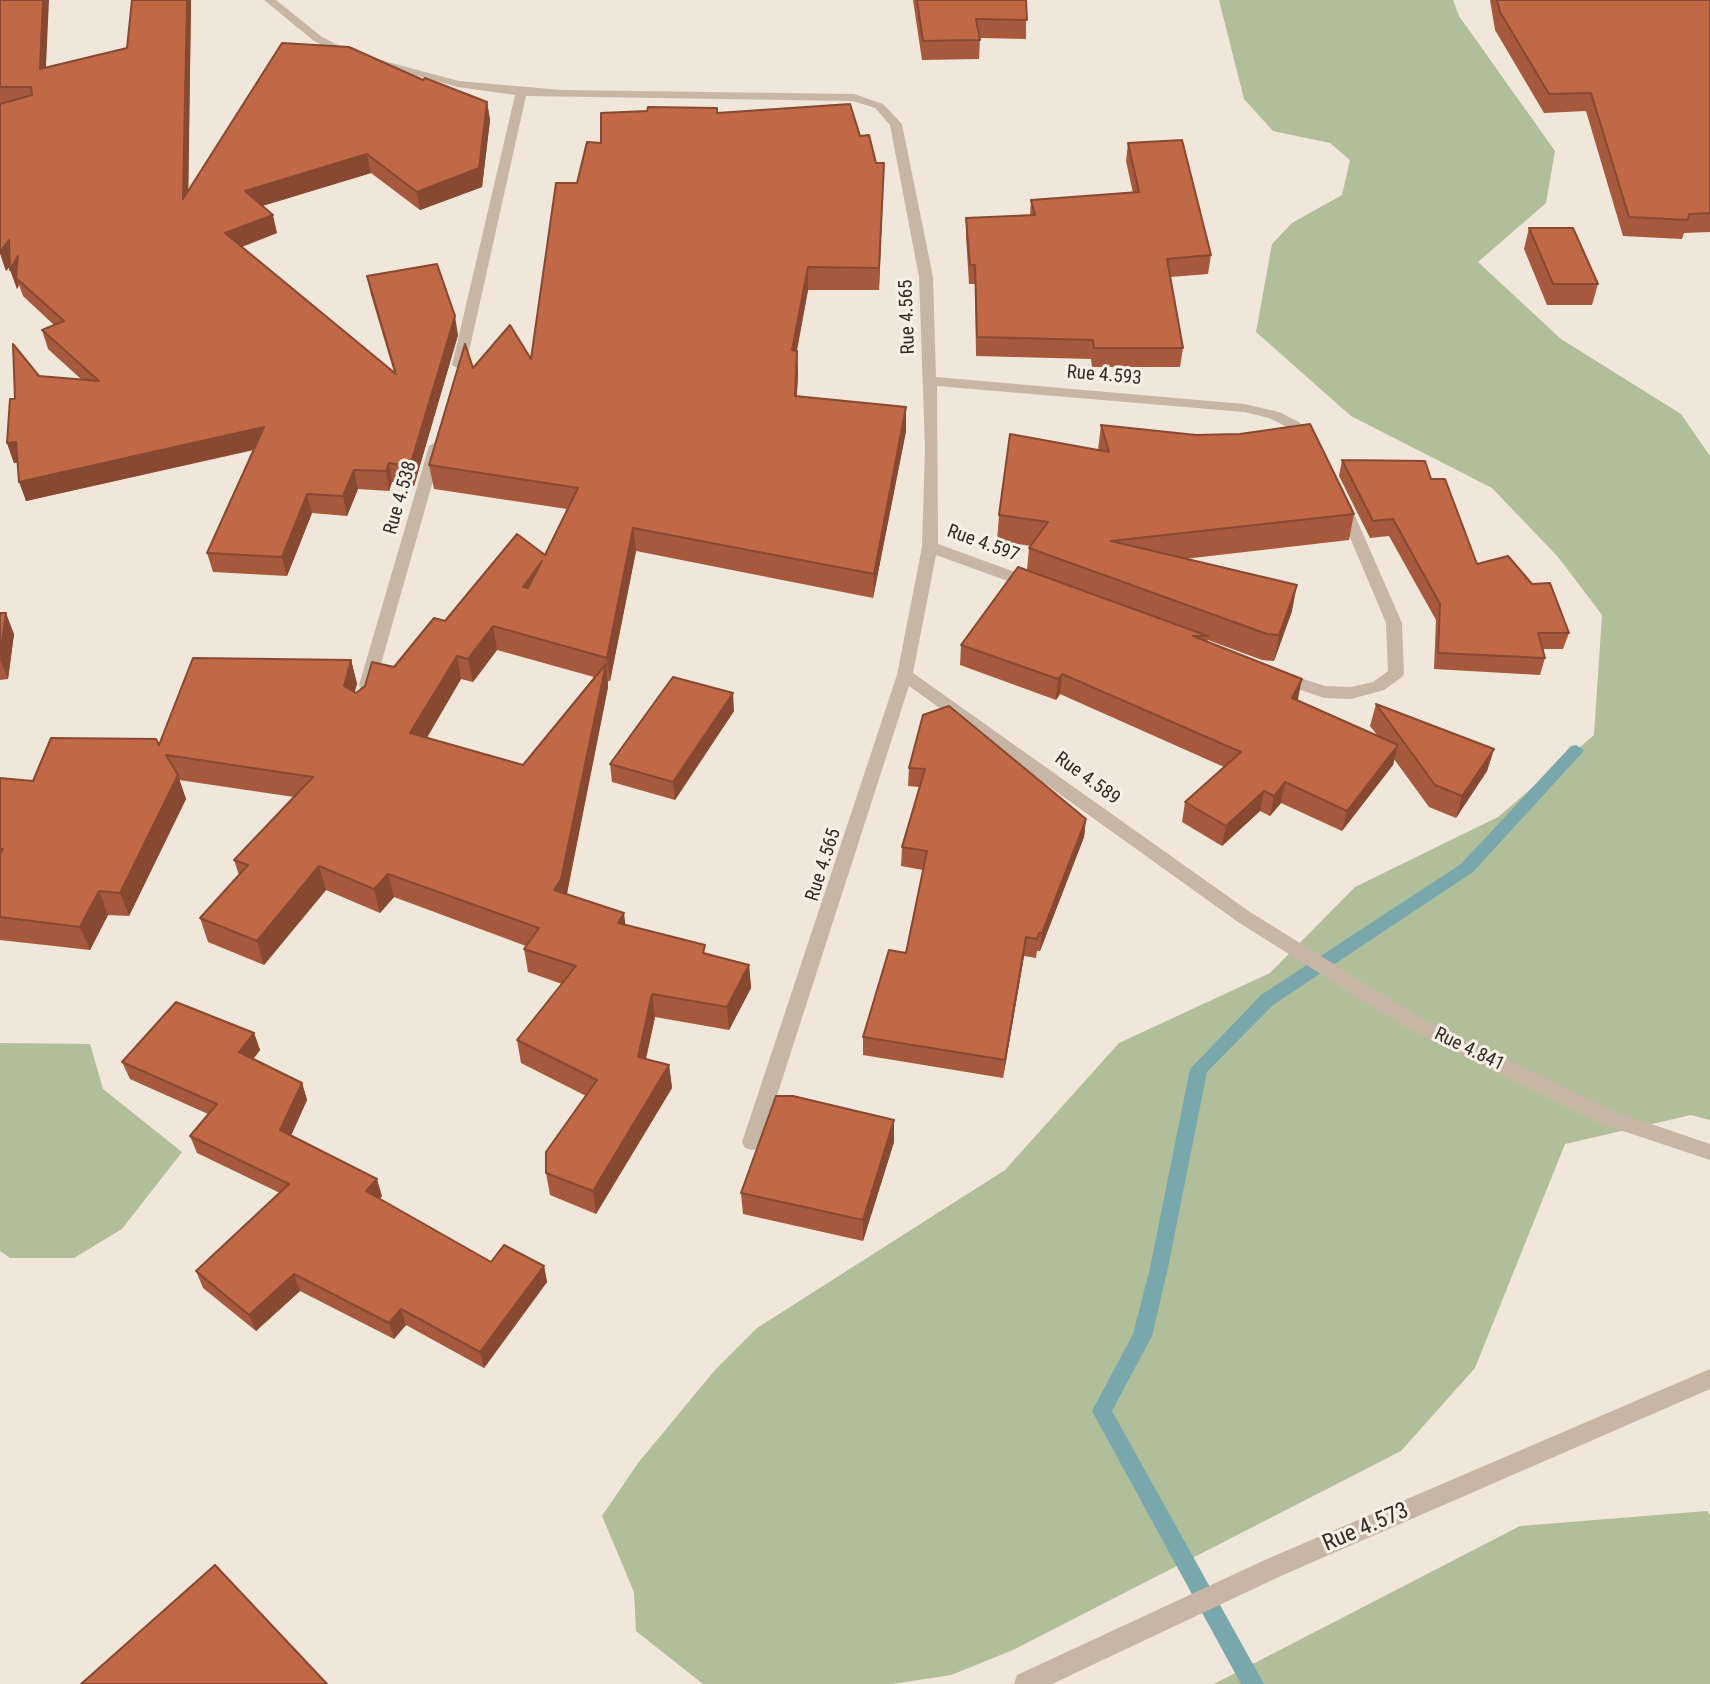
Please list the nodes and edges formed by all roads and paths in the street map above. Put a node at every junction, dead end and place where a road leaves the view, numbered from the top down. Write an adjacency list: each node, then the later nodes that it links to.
1 (269, 0): 2 (street, Rue 4.565)
2 (521, 92): 3 (street); 4 (street, Rue 4.565)
3 (456, 377)
4 (929, 381): 6 (street, Rue 4.593); 8 (street, Rue 4.565)
5 (440, 430): 12 (street, Rue 4.538)
6 (1322, 463)
7 (1335, 488): 10 (street)
8 (930, 547): 9 (street, Rue 4.597); 11 (street, Rue 4.565)
9 (1048, 590)
10 (1271, 673)
11 (905, 675): 13 (street, Rue 4.589); 14 (street, Rue 4.565)
12 (364, 696)
13 (1244, 917): 15 (street, Rue 4.841)
14 (752, 1142)
15 (1710, 1152)
16 (1710, 1379): 17 (street, Rue 4.573)
17 (1026, 1684)

